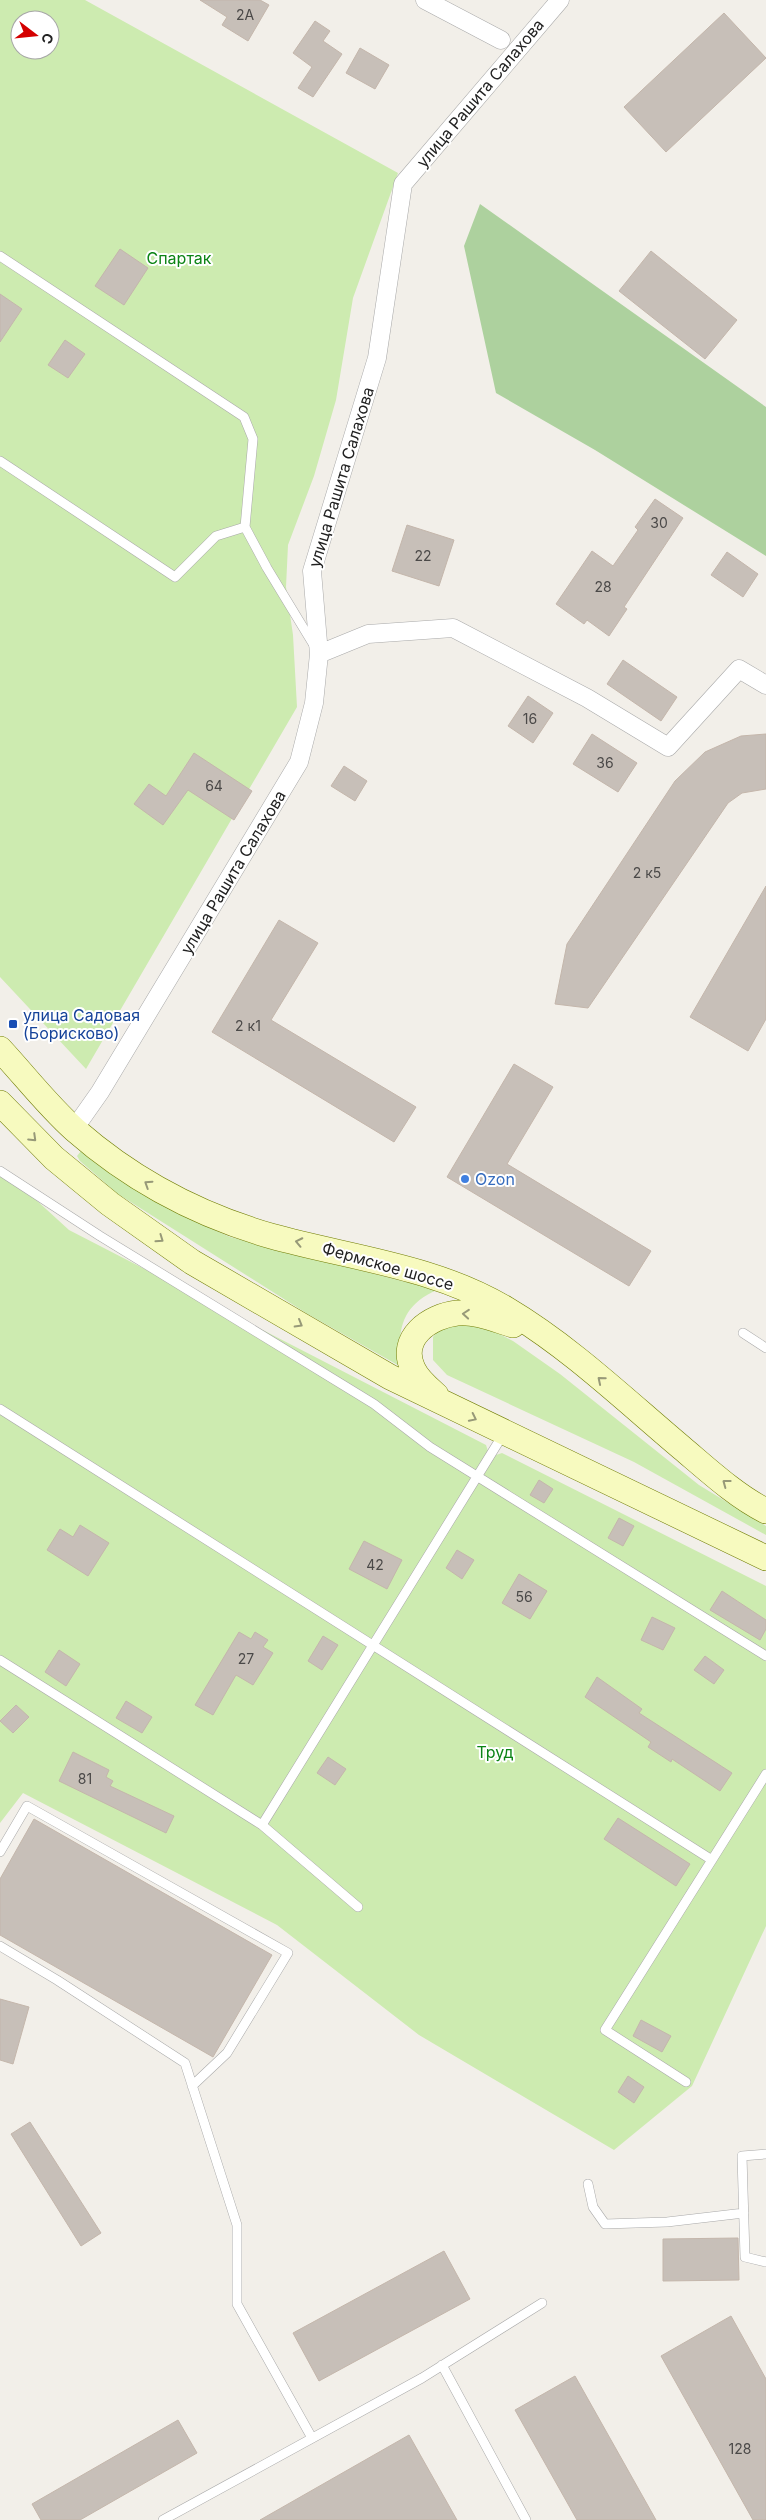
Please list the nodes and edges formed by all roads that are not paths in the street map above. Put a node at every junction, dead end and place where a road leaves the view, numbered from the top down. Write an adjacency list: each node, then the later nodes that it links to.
1 (425, 0): 3 (street)
2 (560, 0): 7 (street, улица Рашита Салахова)
3 (501, 40)
4 (0, 256): 6 (lane)
5 (0, 461): 6 (lane)
6 (245, 527): 7 (lane)
7 (319, 654): 8 (street); 11 (street, улица Рашита Салахова)
8 (766, 685)
9 (0, 1049): 11 (main road, Фермское шоссе)
10 (0, 1103): 12 (main road, one-way to 12)
11 (74, 1129): 12 (main road); 15 (main road, Фермское шоссе, one-way to 11)
12 (54, 1158): 17 (main road, one-way to 17)
13 (0, 1171): 20 (lane)
14 (743, 1333): 16 (lane)
15 (547, 1334): 17 (main road, one-way to 17); 21 (main road, Фермское шоссе, one-way to 15)
16 (766, 1348)
17 (446, 1404): 19 (main road, one-way to 19)
18 (0, 1409): 23 (lane)
19 (504, 1433): 20 (lane); 22 (main road)
20 (478, 1476): 23 (lane); 24 (lane)
21 (766, 1512)
22 (766, 1558)
23 (373, 1646): 27 (lane); 29 (lane)
24 (766, 1656)
25 (0, 1660): 27 (lane)
26 (766, 1774): 29 (lane)
27 (262, 1825): 30 (lane)
28 (0, 1852): 33 (lane)
29 (712, 1860): 32 (lane)
30 (358, 1907)
31 (0, 1946): 33 (lane)
32 (686, 2082)
33 (192, 2086): 40 (lane)
34 (766, 2154): 36 (lane)
35 (588, 2184): 36 (lane)
36 (744, 2213): 37 (lane)
37 (766, 2262)
38 (542, 2303): 39 (lane)
39 (442, 2365): 40 (lane); 42 (lane)
40 (312, 2438): 41 (lane)
41 (165, 2519)
42 (526, 2520)

